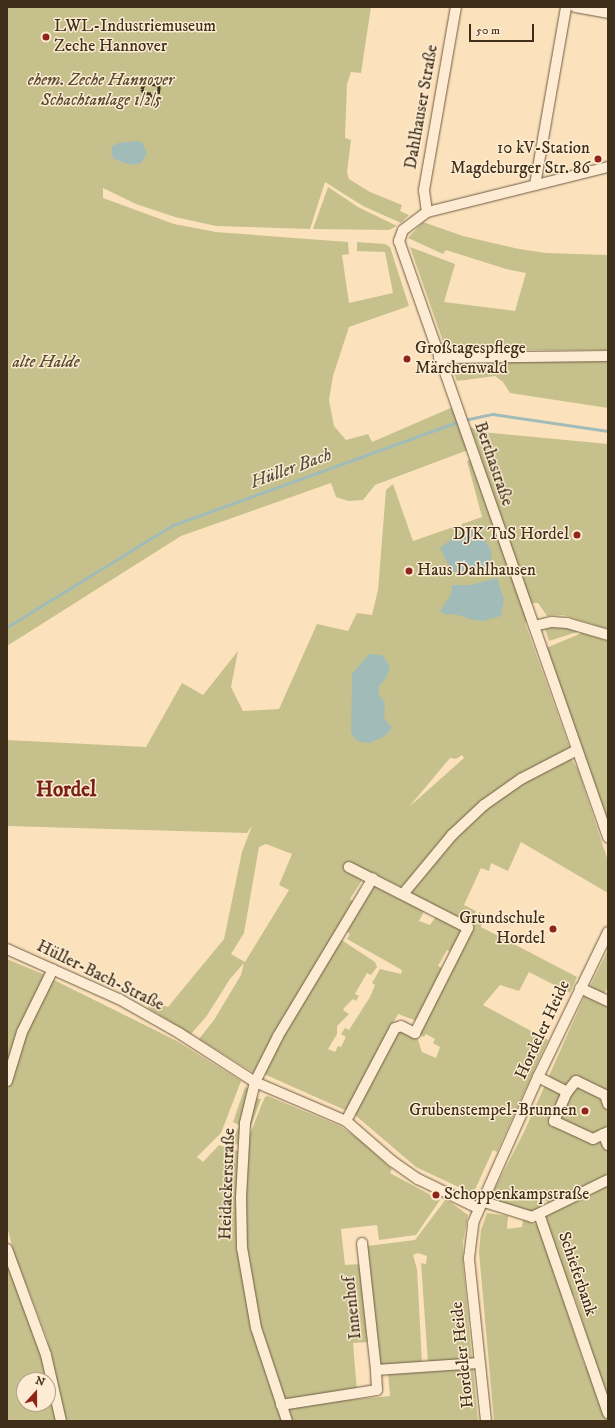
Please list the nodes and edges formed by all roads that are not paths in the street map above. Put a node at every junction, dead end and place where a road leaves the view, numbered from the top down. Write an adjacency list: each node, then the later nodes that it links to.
1 (456, 7): 7 (street, Dahlhauser Straße)
2 (566, 7): 6 (street)
3 (575, 7): 4 (street)
4 (608, 13)
5 (608, 167): 6 (street, Berthastraße)
6 (535, 185): 7 (street, Berthastraße)
7 (427, 212): 9 (street, Berthastraße)
8 (608, 356): 9 (street)
9 (439, 358): 10 (street, Berthastraße)
10 (534, 626): 11 (street); 12 (street, Berthastraße)
11 (608, 635)
12 (577, 750): 13 (street, Berthastraße); 16 (street)
13 (608, 837)
14 (349, 867): 15 (street)
15 (373, 878): 16 (street); 24 (street, Heidackerstraße)
16 (403, 894): 27 (street)
17 (608, 932): 20 (street, Hordeler Heide)
18 (7, 948): 19 (street, Hüller-Bach-Straße)
19 (53, 969): 23 (street); 24 (street, Hüller-Bach-Straße)
20 (580, 988): 21 (street); 22 (street, Hordeler Heide)
21 (608, 1001)
22 (538, 1077): 25 (street); 31 (street, Hordeler Heide)
23 (7, 1081)
24 (255, 1082): 27 (street); 37 (street, Heidackerstraße)
25 (566, 1092): 26 (street); 28 (street)
26 (608, 1104)
27 (346, 1121): 31 (street)
28 (605, 1133): 29 (street)
29 (608, 1145)
30 (608, 1180): 32 (street)
31 (479, 1205): 32 (street); 35 (street, Hordeler Heide)
32 (538, 1214): 38 (street, Schieferbank)
33 (362, 1243): 36 (street, Innenhof)
34 (7, 1249): 39 (street)
35 (480, 1363): 36 (street); 41 (street, Hordeler Heide)
36 (376, 1370): 37 (street, Innenhof)
37 (281, 1405): 40 (street, Heidackerstraße)
38 (608, 1413)
39 (61, 1421)
40 (287, 1421)
41 (486, 1421)

